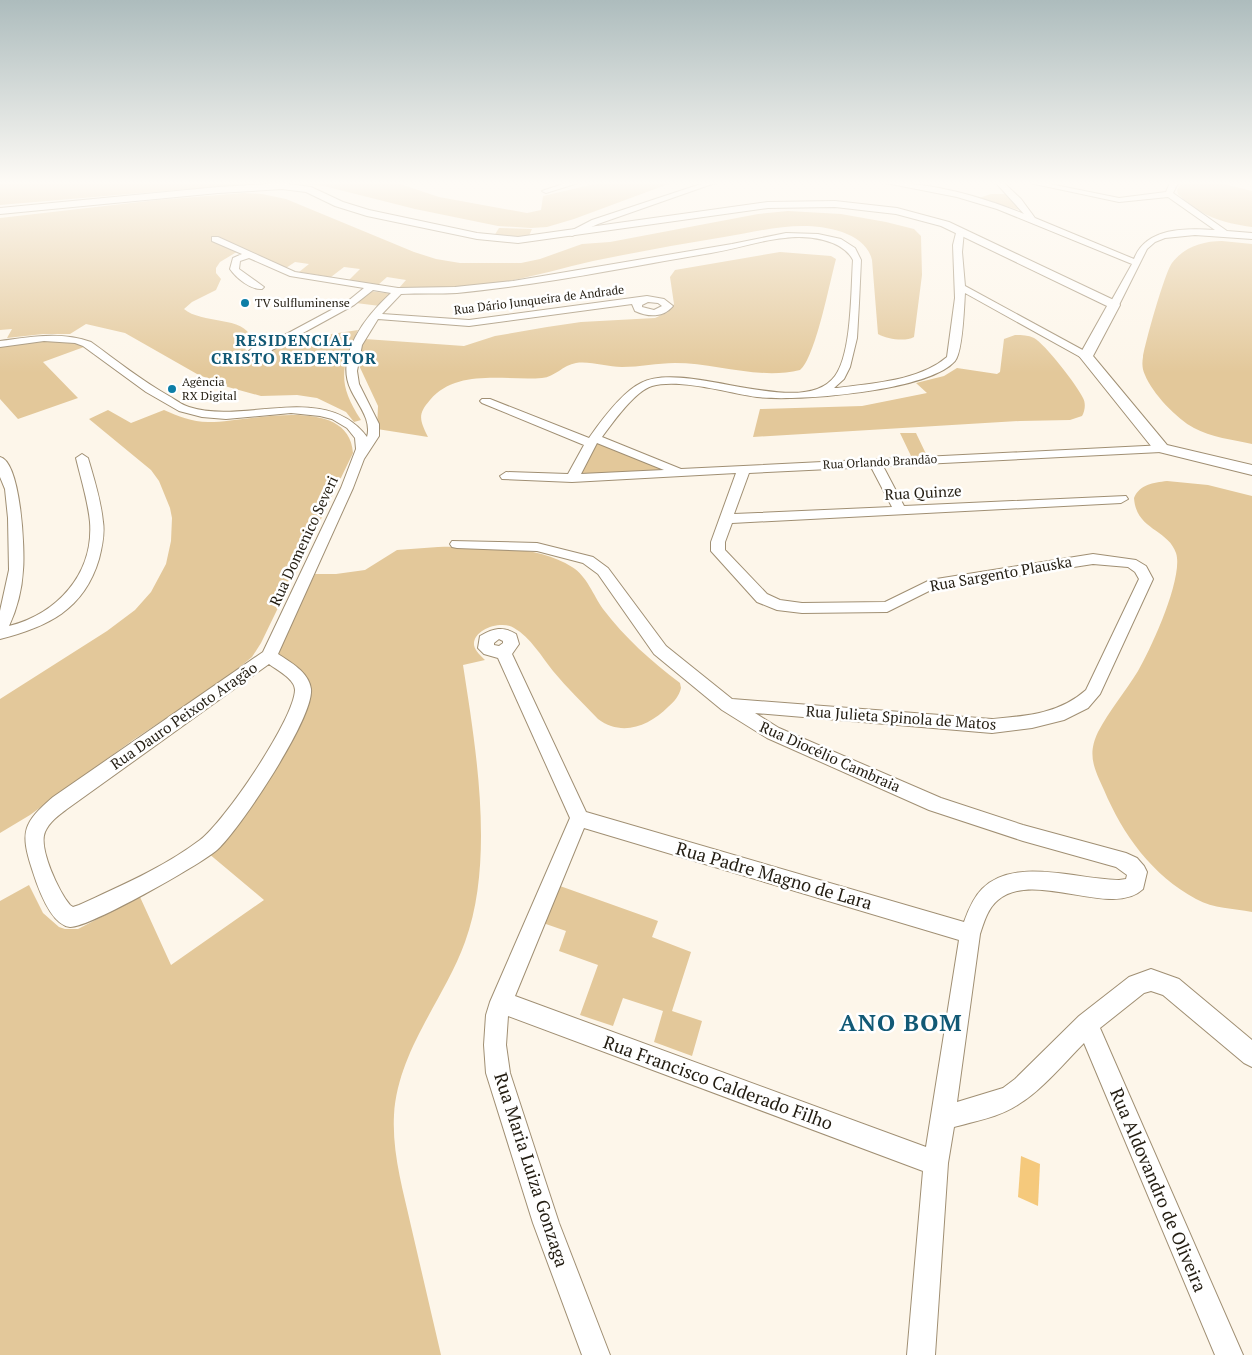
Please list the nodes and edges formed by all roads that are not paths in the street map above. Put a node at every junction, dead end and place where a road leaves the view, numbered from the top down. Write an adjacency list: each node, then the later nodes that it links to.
1 (230, 246): 8 (street)
2 (735, 246): 13 (street)
3 (847, 246): 20 (street)
4 (957, 246): 11 (street)
5 (992, 246): 15 (street)
6 (1098, 246): 9 (street)
7 (1145, 246): 9 (street)
8 (248, 255): 10 (street); 12 (street)
9 (1137, 263): 15 (street)
10 (259, 287)
11 (960, 287): 19 (street); 20 (street)
12 (370, 288): 13 (street); 16 (street)
13 (398, 291): 16 (street)
14 (647, 299): 16 (street, Rua Dário Junqueira de Andrade)
15 (1114, 305): 19 (street)
16 (367, 307): 18 (street); 22 (street)
17 (0, 344): 23 (street)
18 (268, 348)
19 (1086, 356): 25 (street)
20 (818, 394): 24 (street)
21 (486, 401): 24 (street)
22 (372, 422): 23 (street); 28 (street)
23 (358, 434): 28 (street, Rua Domenico Severi)
24 (593, 440): 32 (street); 34 (street)
25 (1161, 448): 29 (street, Rua Orlando Brandão); 31 (street, Rua Orlando Brandão)
26 (82, 458): 42 (street)
27 (0, 460): 38 (street)
28 (358, 463): 44 (street, Rua Domenico Severi)
29 (875, 463): 30 (street, Rua Orlando Brandão); 36 (street)
30 (744, 469): 32 (street, Rua Orlando Brandão); 37 (street, Rua Sargento Plauska)
31 (1252, 470)
32 (680, 472): 34 (street, Rua Orlando Brandão)
33 (506, 476): 34 (street, Rua Orlando Brandão)
34 (572, 478)
35 (1121, 499): 36 (street, Rua Quinze)
36 (900, 510): 37 (street, Rua Quinze)
37 (726, 519): 41 (street, Rua Sargento Plauska)
38 (14, 535): 39 (street); 42 (street)
39 (0, 542)
40 (457, 544): 45 (street, Rua Diocélio Cambraia)
41 (1145, 582): 45 (street, Rua Julieta Spinola de Matos)
42 (0, 632)
43 (503, 652): 46 (street)
44 (269, 656): 44 (street, Rua Dauro Peixoto Aragão)
45 (728, 705): 47 (street, Rua Diocélio Cambraia)
46 (578, 818): 47 (street, Rua Padre Magno de Lara); 48 (street, Rua Maria Luiza Gonzaga)
47 (970, 934): 51 (street)
48 (501, 1002): 52 (street, Rua Francisco Calderado Filho); 53 (street, Rua Maria Luiza Gonzaga)
49 (1087, 1024): 50 (street); 51 (street); 55 (street, Rua Aldovandro de Oliveira)
50 (1252, 1055)
51 (942, 1118): 52 (street)
52 (936, 1163): 54 (street)
53 (596, 1355)
54 (921, 1355)
55 (1229, 1355)

